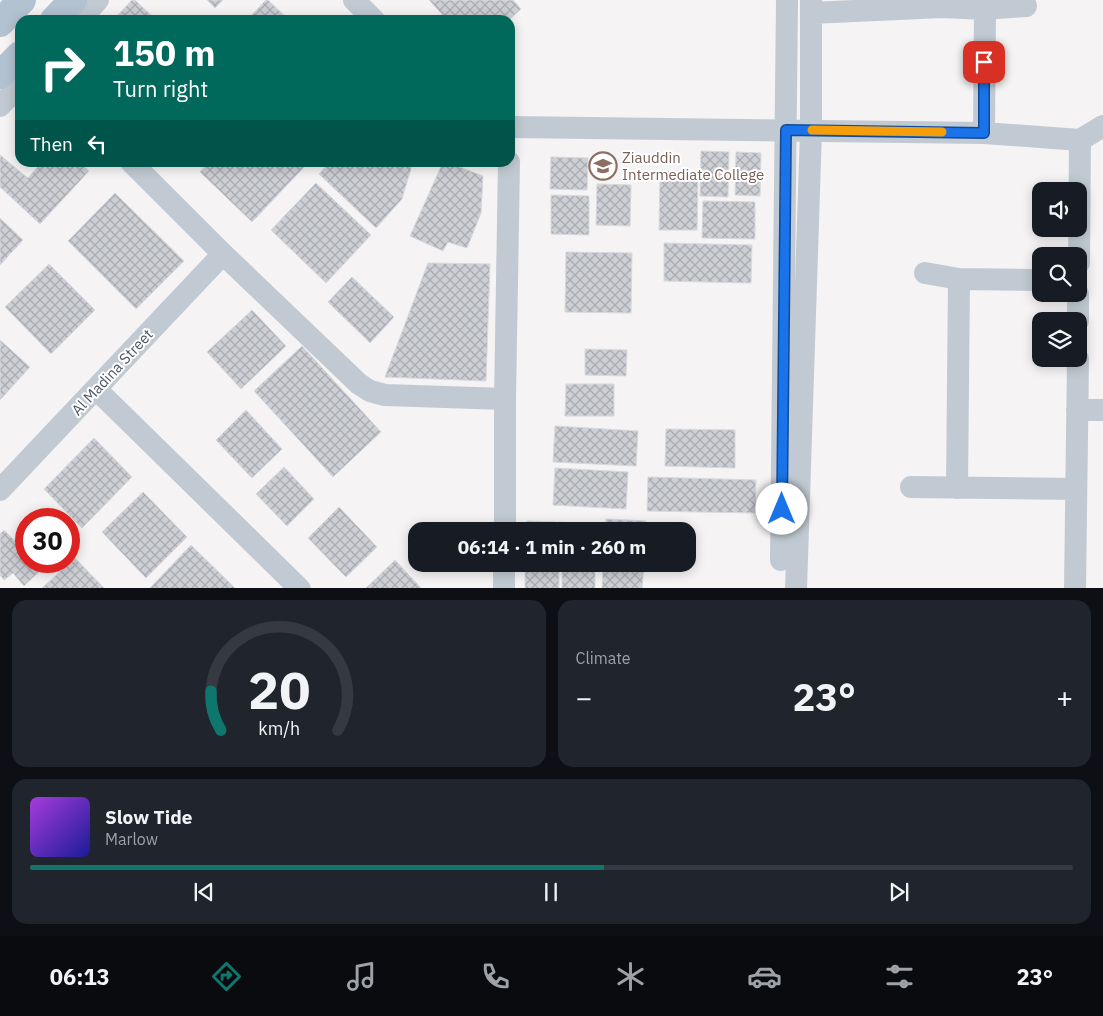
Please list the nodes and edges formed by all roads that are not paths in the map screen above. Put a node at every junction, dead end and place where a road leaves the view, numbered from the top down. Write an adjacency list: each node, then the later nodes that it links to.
1 (22, 0): 13 (main road)
2 (73, 0): 10 (main road)
3 (98, 0): 11 (street)
4 (354, 0): 12 (street)
5 (787, 0): 20 (street)
6 (942, 3): 7 (street); 9 (street)
7 (811, 6): 21 (street)
8 (1026, 6): 9 (street)
9 (985, 8): 22 (street)
10 (59, 15)
11 (84, 15)
12 (369, 15)
13 (0, 23)
14 (15, 60): 15 (main road)
15 (0, 75)
16 (15, 90): 17 (street)
17 (0, 106)
18 (1103, 126): 23 (street)
19 (515, 128): 20 (street)
20 (786, 130): 21 (street); 44 (street)
21 (811, 130): 22 (street); 45 (street)
22 (984, 133): 23 (street)
23 (1080, 140): 26 (street)
24 (135, 167): 27 (street)
25 (509, 167): 33 (street)
26 (1079, 247)
27 (223, 254): 32 (street, Al Madina Street); 33 (street)
28 (925, 273): 29 (street)
29 (960, 279): 30 (street); 37 (street)
30 (1032, 280)
31 (1078, 367): 34 (street)
32 (96, 389): 39 (street, Al Madina Street); 42 (street)
33 (505, 399): 40 (street)
34 (1077, 410): 35 (street); 38 (street)
35 (1103, 410)
36 (911, 487): 37 (street)
37 (957, 488): 38 (street)
38 (1076, 489): 46 (street)
39 (0, 490)
40 (505, 522)
41 (504, 572): 43 (street)
42 (300, 588)
43 (504, 588)
44 (781, 588)
45 (796, 588)
46 (1075, 588)

